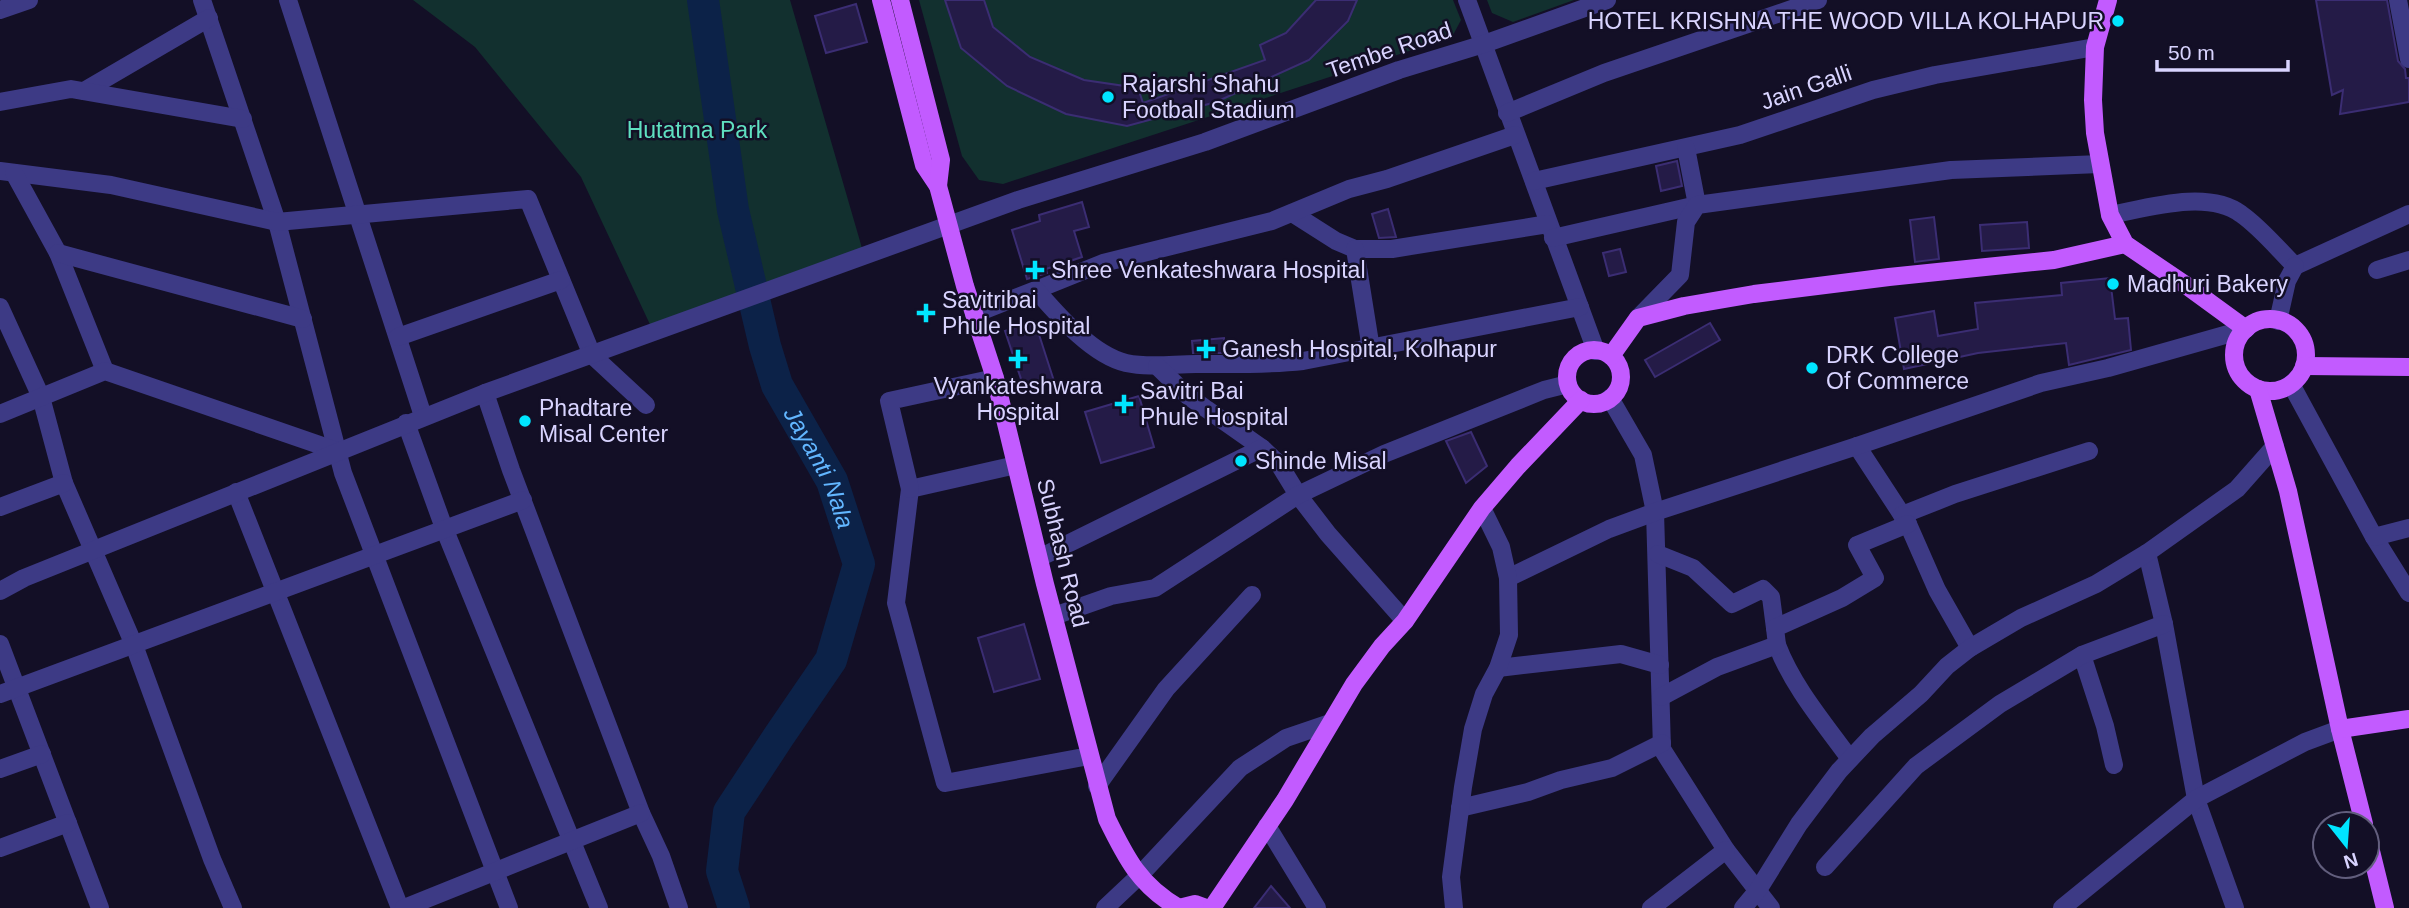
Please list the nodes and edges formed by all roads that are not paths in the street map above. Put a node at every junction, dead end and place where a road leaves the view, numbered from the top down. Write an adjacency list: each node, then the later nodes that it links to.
1 (29, 0): 11 (street)
2 (202, 0): 12 (street)
3 (288, 0): 28 (street)
4 (881, 0): 25 (main road, Subhash Road)
5 (900, 0): 25 (main road, Subhash Road)
6 (1467, 0): 13 (street)
7 (1607, 0): 13 (street, Tembe Road)
8 (1818, 0): 18 (street)
9 (2108, 0): 14 (main road)
10 (2398, 0): 15 (street)
11 (0, 10)
12 (209, 18): 16 (street); 19 (street)
13 (1484, 44): 18 (street); 32 (street, Tembe Road)
14 (2095, 47): 21 (street, Jain Galli); 22 (main road)
15 (2409, 59)
16 (84, 91): 17 (street); 19 (street)
17 (0, 102)
18 (1507, 113): 20 (street)
19 (243, 119): 31 (street)
20 (1515, 135): 24 (street); 27 (street)
21 (1686, 148): 24 (street, Jain Galli); 26 (street)
22 (2100, 164): 26 (street); 30 (main road)
23 (7, 172): 31 (street); 36 (street)
24 (1534, 181): 33 (street)
25 (938, 186): 32 (main road, Subhash Road)
26 (1697, 205): 33 (street); 45 (street)
27 (1292, 213): 35 (street); 41 (street)
28 (359, 214): 31 (street); 40 (street); 50 (street)
29 (2409, 214): 38 (street)
30 (2110, 215): 34 (main road); 38 (street)
31 (277, 222): 46 (street)
32 (948, 226): 44 (main road, Subhash Road); 53 (street, Tembe Road)
33 (1550, 231): 35 (street); 43 (street)
34 (2124, 244): 45 (main road); 48 (main road)
35 (1355, 249): 51 (street)
36 (58, 253): 46 (street); 57 (street)
37 (2409, 260): 39 (street)
38 (2295, 266): 47 (street)
39 (2377, 270)
40 (561, 280): 50 (street); 53 (street)
41 (1036, 290): 44 (street); 54 (street)
42 (0, 307): 49 (street)
43 (1580, 307): 51 (street); 52 (street)
44 (974, 314): 58 (main road, Subhash Road)
45 (1638, 318): 52 (main road)
46 (303, 320): 73 (street)
47 (2278, 321): 48 (main road); 55 (main road)
48 (2246, 329): 61 (main road); 70 (street)
49 (6, 337): 63 (street)
50 (398, 337): 68 (street)
51 (1371, 349): 54 (street)
52 (1603, 354): 59 (main road); 64 (main road)
53 (592, 355): 62 (street, Tembe Road); 66 (street)
54 (1157, 366): 72 (street)
55 (2304, 366): 56 (main road); 60 (main road)
56 (2409, 367)
57 (105, 370): 63 (street); 73 (street)
58 (995, 378): 75 (main road, Subhash Road); 77 (street)
59 (1568, 384): 65 (main road); 79 (street)
60 (2291, 384): 61 (main road); 87 (street)
61 (2258, 389): 71 (main road)
62 (485, 393): 68 (street, Tembe Road); 80 (street)
63 (41, 397): 67 (street); 76 (street)
64 (1611, 398): 65 (main road); 83 (street)
65 (1581, 401): 82 (main road)
66 (646, 405)
67 (0, 414)
68 (423, 416): 69 (street, Tembe Road)
69 (406, 423): 73 (street, Tembe Road); 85 (street)
70 (1857, 446): 83 (street); 84 (street)
71 (2275, 446): 89 (street); 112 (main road)
72 (1262, 448): 79 (street); 92 (street)
73 (337, 451): 78 (street, Tembe Road); 90 (street)
74 (2089, 452): 84 (street)
75 (1016, 465): 77 (street); 92 (main road, Subhash Road)
76 (64, 483): 81 (street); 88 (street)
77 (910, 489): 115 (street)
78 (236, 492): 88 (street, Tembe Road); 95 (street)
79 (1298, 495): 98 (street); 99 (street)
80 (523, 500): 85 (street); 123 (street)
81 (0, 507)
82 (1482, 508): 93 (street); 99 (main road)
83 (1655, 512): 91 (street); 93 (street)
84 (1905, 520): 101 (street); 104 (street)
85 (444, 528): 90 (street); 126 (street)
86 (2409, 528): 87 (street)
87 (2374, 537): 96 (street)
88 (93, 550): 94 (street, Tembe Road); 103 (street)
89 (2147, 553): 100 (street); 104 (street)
90 (374, 554): 95 (street); 130 (street)
91 (1658, 554): 101 (street); 106 (street)
92 (1039, 558): 98 (main road, Subhash Road)
93 (1508, 578): 107 (street)
94 (0, 591)
95 (275, 592): 103 (street); 136 (street)
96 (2409, 593)
97 (1252, 595): 119 (street)
98 (1054, 616): 115 (main road, Subhash Road)
99 (1405, 621): 111 (main road)
100 (2164, 624): 105 (street); 120 (street)
101 (1776, 636): 109 (street); 116 (street)
102 (0, 644): 108 (street)
103 (134, 645): 108 (street); 135 (street)
104 (1970, 648): 116 (street)
105 (2082, 655): 117 (street); 129 (street)
106 (1660, 664): 107 (street); 109 (street)
107 (1499, 668): 121 (street)
108 (8, 691): 114 (street)
109 (1661, 697): 113 (street)
110 (2409, 719): 112 (main road)
111 (1330, 723): 125 (main road); 131 (street)
112 (2340, 729): 120 (street); 122 (main road)
113 (1662, 743): 121 (street); 128 (street)
114 (42, 754): 118 (street); 124 (street)
115 (1090, 756): 119 (main road, Subhash Road)
116 (1850, 759): 133 (street)
117 (2113, 765)
118 (0, 769)
119 (1097, 786): 131 (main road, Subhash Road)
120 (2196, 799): 149 (street); 150 (street)
121 (1460, 808): 145 (street)
122 (2360, 810)
123 (641, 813): 126 (street); 139 (street)
124 (68, 823): 127 (street); 134 (street)
125 (1267, 826): 143 (main road); 144 (street)
126 (572, 840): 130 (street); 138 (street)
127 (0, 848)
128 (1726, 849): 133 (street); 146 (street)
129 (1825, 867)
130 (496, 871): 136 (street); 137 (street)
131 (1139, 876): 140 (street); 141 (main road, Subhash Road)
132 (2378, 880): 151 (main road)
133 (1758, 890): 147 (street); 148 (street)
134 (100, 908)
135 (233, 908)
136 (402, 908)
137 (509, 908)
138 (599, 908)
139 (679, 908)
140 (1105, 908)
141 (1179, 908): 142 (main road)
142 (1206, 908)
143 (1212, 908)
144 (1317, 908)
145 (1454, 908)
146 (1651, 908)
147 (1744, 908)
148 (1770, 908)
149 (2062, 908)
150 (2235, 908)
151 (2385, 908)

